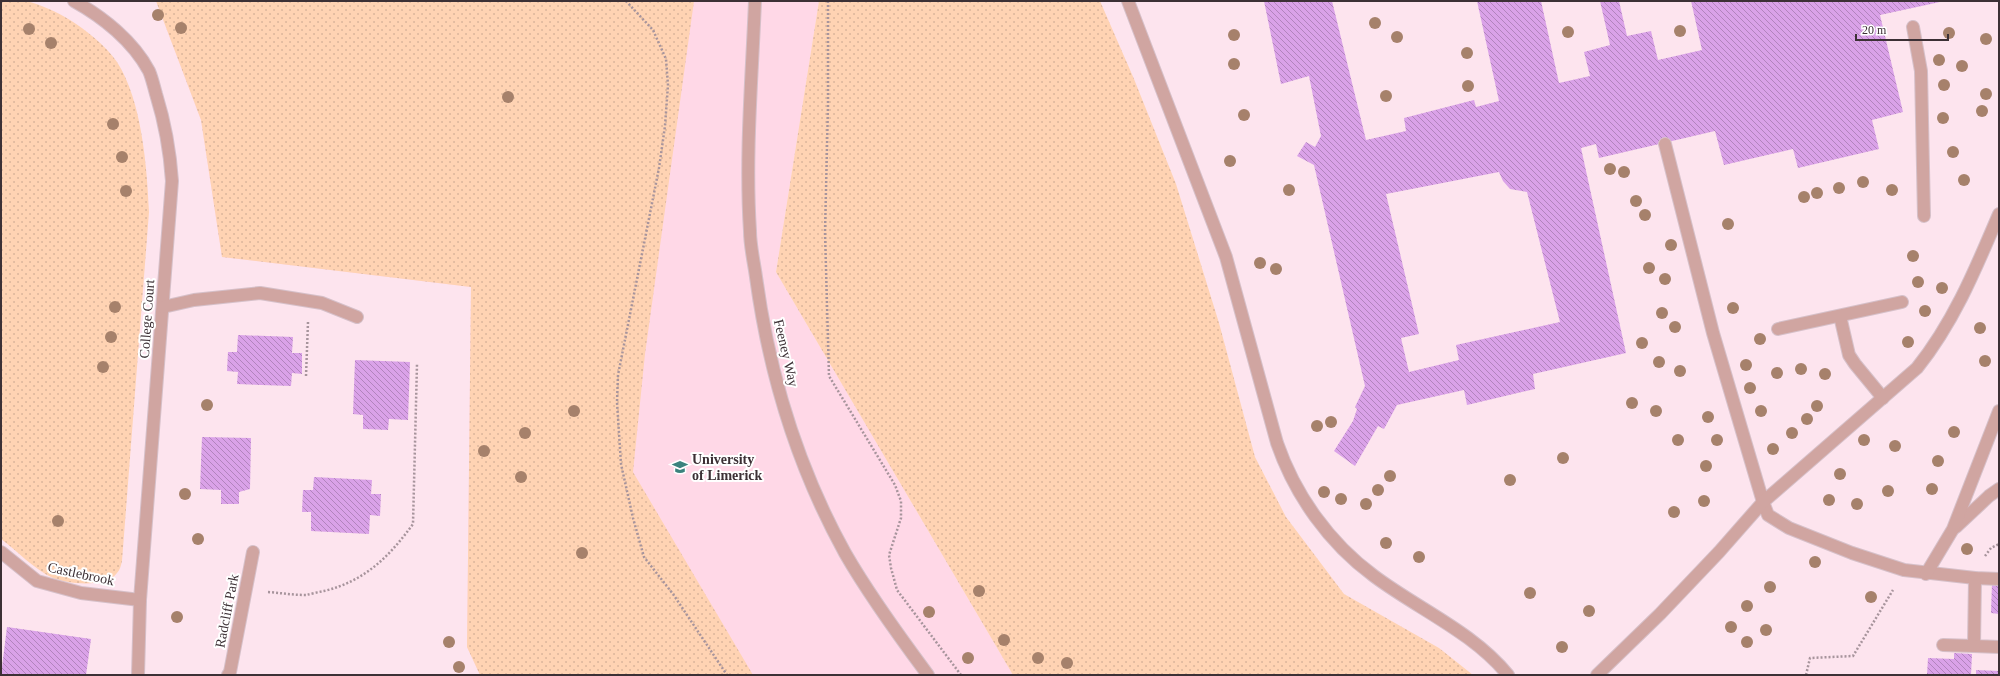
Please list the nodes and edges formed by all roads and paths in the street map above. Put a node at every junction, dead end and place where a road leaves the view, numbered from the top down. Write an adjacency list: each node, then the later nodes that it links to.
1 (74, 1): 12 (street, College Court)
2 (626, 1): 36 (path)
3 (755, 1): 37 (street, Feeney Way)
4 (828, 1): 38 (path)
5 (1128, 1): 39 (street)
6 (1913, 27): 9 (street)
7 (1665, 144): 21 (street)
8 (1999, 214): 18 (street)
9 (1924, 216)
10 (309, 300): 12 (street); 14 (street); 17 (path)
11 (1902, 302): 13 (street)
12 (163, 307): 30 (street, College Court)
13 (1840, 316): 15 (street); 18 (street)
14 (357, 317)
15 (1778, 329)
16 (417, 364): 29 (path)
17 (306, 376)
18 (1883, 398): 21 (street)
19 (1999, 411): 22 (street)
20 (1999, 489): 22 (street)
21 (1763, 502): 25 (street); 40 (street)
22 (1953, 529): 26 (street)
23 (1, 552): 30 (street, Castlebrook)
24 (253, 552): 29 (street, Radcliff Park)
25 (1904, 570): 26 (street); 41 (path)
26 (1926, 574): 27 (street)
27 (1975, 578): 28 (street); 32 (street)
28 (1999, 579)
29 (246, 591): 35 (street, Radcliff Park)
30 (140, 600): 34 (street, College Court)
31 (1942, 645): 32 (street)
32 (1974, 646): 33 (street)
33 (1999, 647)
34 (138, 675)
35 (228, 675)
36 (727, 675)
37 (928, 675)
38 (961, 675)
39 (1508, 675)
40 (1597, 675)
41 (1806, 675)

